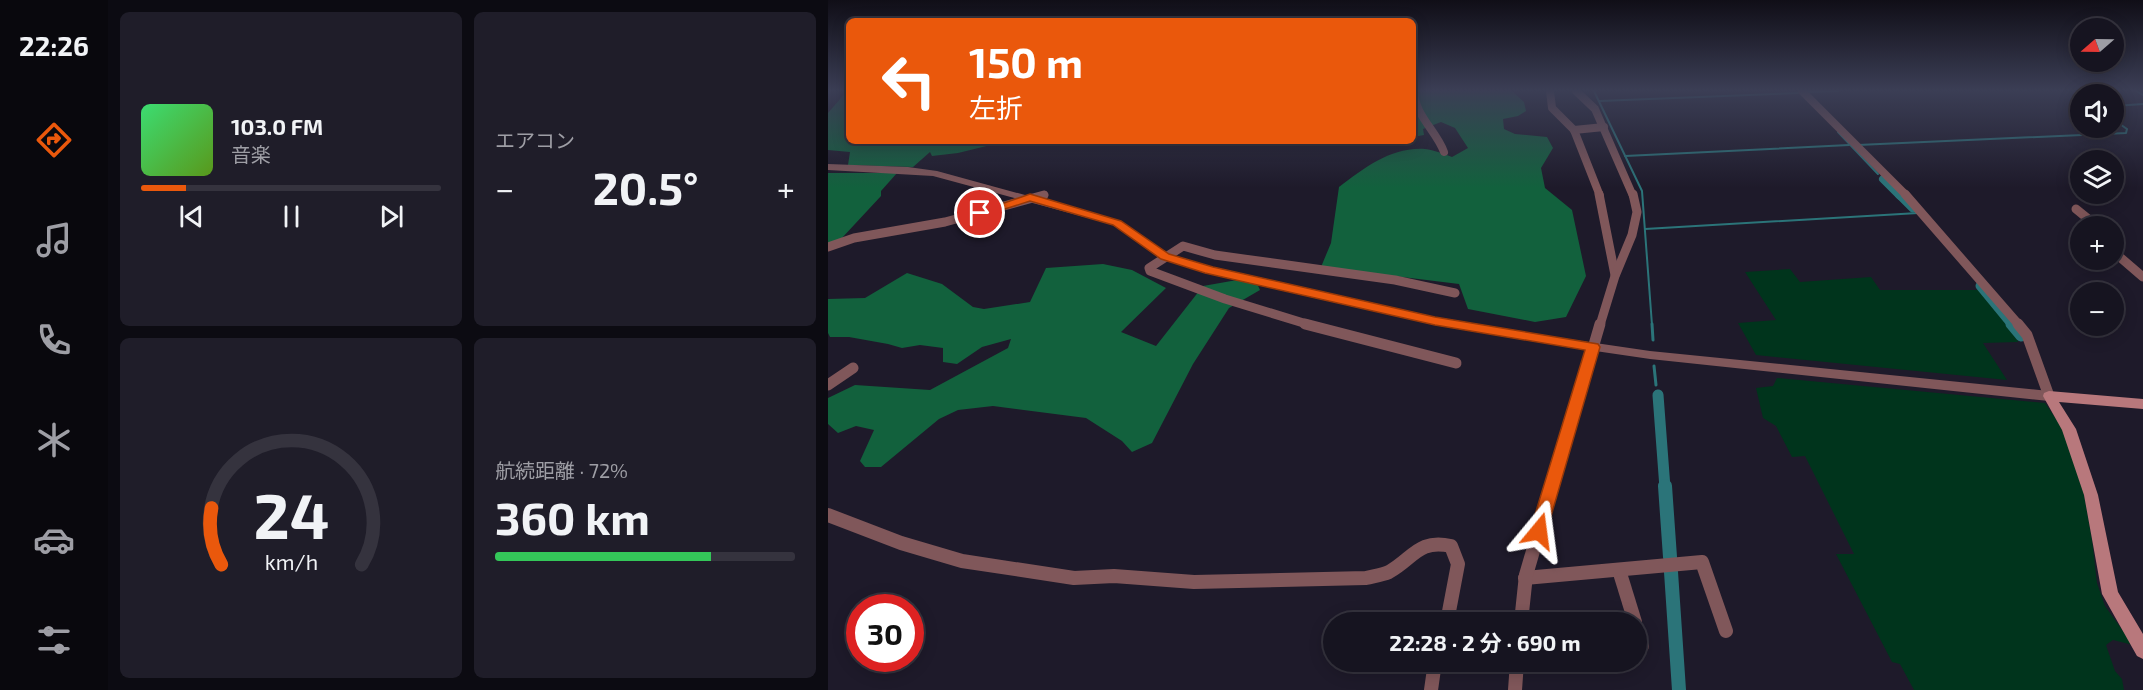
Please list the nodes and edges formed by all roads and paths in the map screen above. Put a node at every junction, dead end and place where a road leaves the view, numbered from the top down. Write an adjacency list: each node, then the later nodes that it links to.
1 (1428, 123): 7 (street)
2 (1568, 123): 6 (street)
3 (1602, 123): 5 (street)
4 (1834, 123): 23 (street)
5 (1604, 127): 6 (street); 16 (street)
6 (1574, 129): 16 (street)
7 (1444, 152)
8 (828, 167): 10 (street)
9 (1044, 195): 10 (street)
10 (1030, 198): 13 (street); 14 (street)
11 (2076, 209): 12 (street)
12 (2085, 216)
13 (828, 247)
14 (1165, 256): 18 (street); 19 (street); 20 (street)
15 (2124, 261): 17 (street)
16 (1615, 276): 19 (street)
17 (2143, 277)
18 (1455, 293)
19 (1593, 347): 23 (street); 27 (street)
20 (1456, 363)
21 (853, 368): 22 (street)
22 (828, 385)
23 (2049, 396): 24 (main road); 32 (main road)
24 (2143, 404)
25 (828, 515): 28 (street)
26 (1619, 570): 27 (street); 30 (street); 31 (street)
27 (1525, 578): 29 (street)
28 (1449, 612)
29 (1522, 612)
30 (1632, 612)
31 (1726, 631)
32 (2143, 650)
33 (1434, 672): 35 (street)
34 (1516, 672): 36 (street)
35 (1431, 690)
36 (1515, 690)

